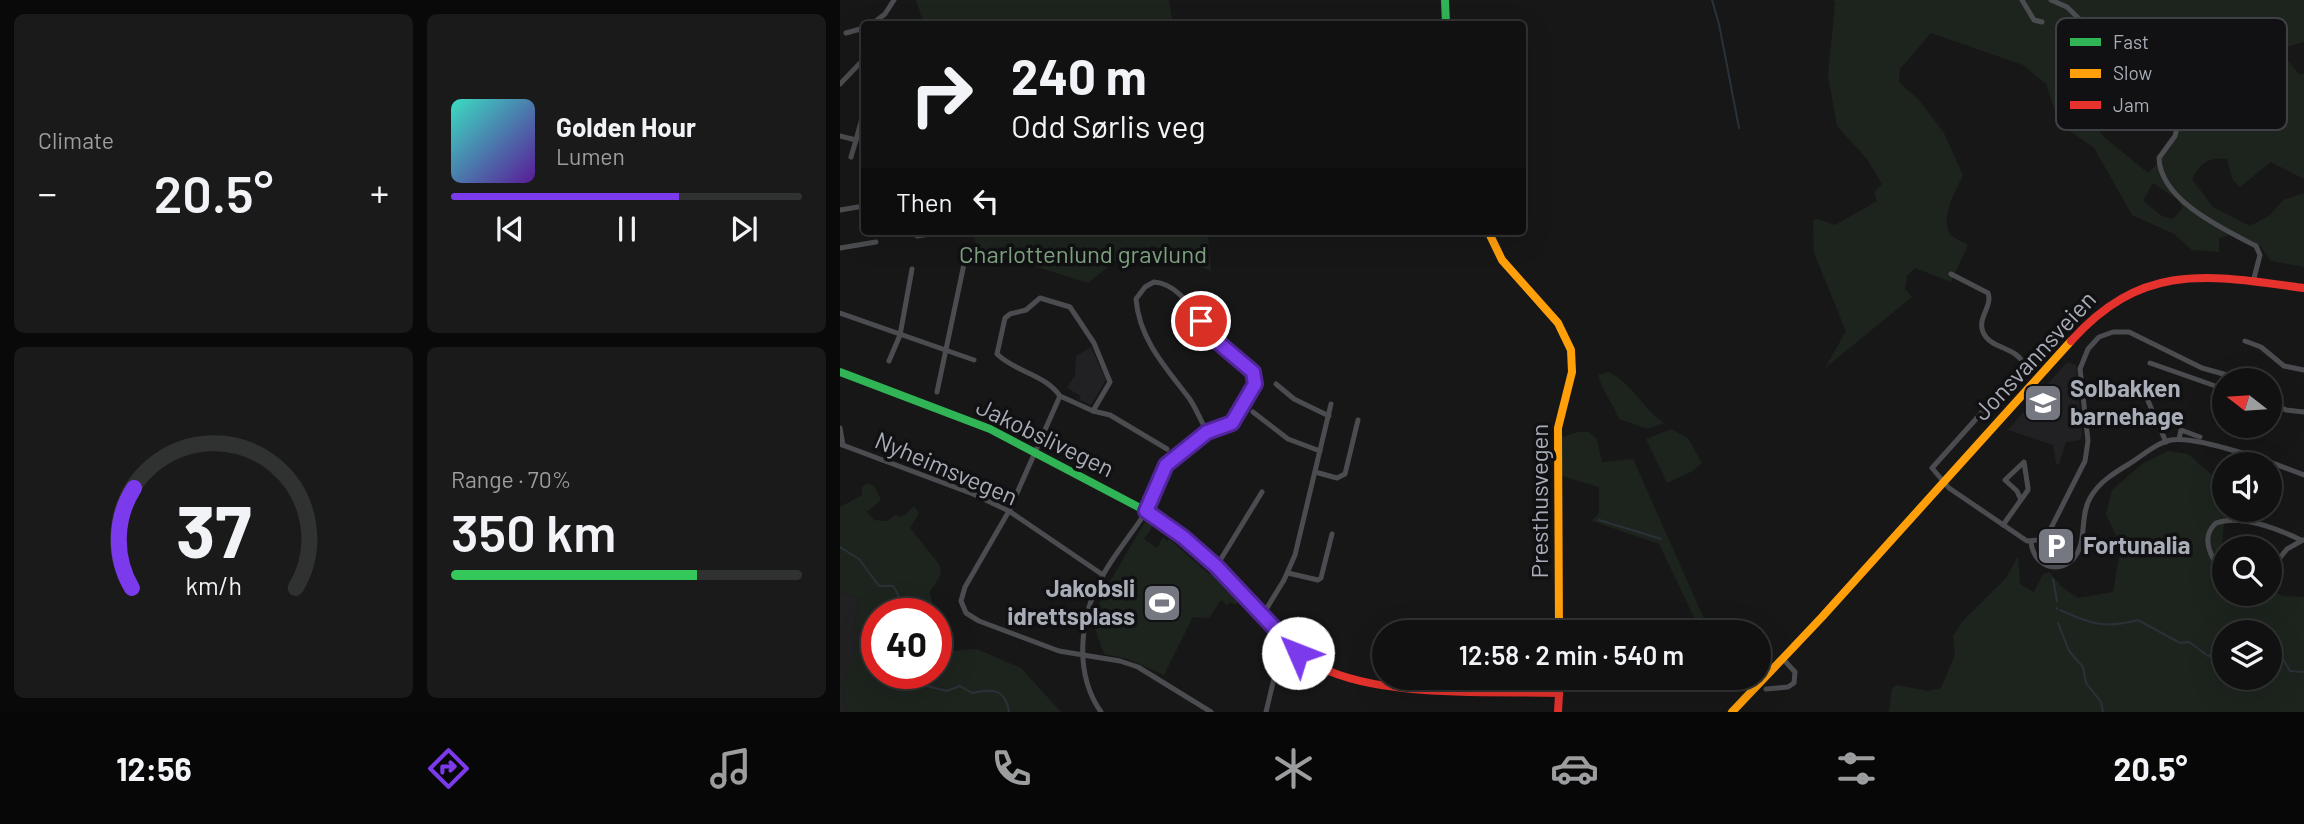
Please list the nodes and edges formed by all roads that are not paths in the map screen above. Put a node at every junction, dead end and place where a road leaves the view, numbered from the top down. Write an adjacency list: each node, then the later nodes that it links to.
1 (894, 0): 6 (street)
2 (1445, 0): 7 (street)
3 (2022, 0): 8 (street)
4 (2051, 0): 5 (street)
5 (2078, 18)
6 (876, 21)
7 (1446, 21)
8 (2042, 22)
9 (861, 29): 10 (street)
10 (846, 33)
11 (861, 62): 12 (street)
12 (840, 84)
13 (861, 122): 16 (street)
14 (2176, 130): 28 (street)
15 (840, 136): 16 (street)
16 (856, 140): 17 (street)
17 (850, 157)
18 (861, 206): 19 (street)
19 (840, 210)
20 (922, 235): 22 (street)
21 (1490, 235): 78 (street, Presthusvegen)
22 (917, 236)
23 (876, 242): 24 (street)
24 (840, 248)
25 (964, 264): 33 (street)
26 (912, 269): 31 (street)
27 (1951, 274): 63 (street, Jonsvannsveien)
28 (2253, 282): 29 (street, Jonsvannsveien); 63 (street, Jonsvannsveien)
29 (2304, 288)
30 (840, 313): 31 (street)
31 (900, 335): 33 (street); 35 (street)
32 (2245, 341): 37 (street)
33 (946, 352): 34 (street); 43 (street)
34 (974, 360)
35 (889, 361)
36 (2150, 363): 42 (street)
37 (2304, 370)
38 (840, 372): 60 (street, Jakobslivegen)
39 (2212, 372): 71 (street)
40 (1276, 384): 50 (street)
41 (2138, 384): 56 (street)
42 (2212, 385)
43 (937, 392)
44 (1060, 396): 47 (street); 47 (street); 60 (street)
45 (1331, 404): 50 (street)
46 (2282, 408): 49 (street)
47 (1093, 411): 58 (street)
48 (1253, 412): 59 (street)
49 (2304, 412)
50 (1329, 416): 59 (street)
51 (1358, 420): 61 (street)
52 (840, 428): 57 (street, Nyheimsvegen)
53 (1207, 432): 53 (street); 67 (street)
54 (2200, 437): 55 (street)
55 (2179, 439): 56 (street); 62 (street)
56 (2165, 442): 71 (street)
57 (842, 444): 66 (street, Nyheimsvegen)
58 (1167, 449)
59 (1320, 451): 61 (street)
60 (1033, 452): 66 (street); 67 (street, Jakobslivegen)
61 (1315, 472): 75 (street)
62 (2304, 475)
63 (1944, 482): 68 (street); 81 (street, Jonsvannsveien)
64 (1262, 492): 74 (street)
65 (2021, 500): 65 (street); 68 (street)
66 (1009, 511): 76 (street, Nyheimsvegen); 80 (street)
67 (1146, 511): 74 (street, Jakobslivegen); 76 (street)
68 (2003, 525): 71 (street)
69 (1332, 534): 75 (street)
70 (2302, 540): 72 (street); 73 (street)
71 (2031, 542)
72 (2282, 555)
73 (2212, 557)
74 (1216, 566): 77 (street, Jakobslivegen)
75 (1288, 573): 77 (street)
76 (1103, 575): 80 (street)
77 (1262, 616): 79 (street, Jakobslivegen)
78 (1559, 620)
79 (1286, 643): 84 (street, Jakobslivegen); 87 (street)
80 (1083, 655): 85 (street); 86 (street)
81 (1783, 659): 82 (street); 89 (street, Jonsvannsveien)
82 (1771, 689)
83 (1559, 690): 84 (street)
84 (1559, 693): 88 (street)
85 (1101, 712)
86 (1211, 712)
87 (1266, 712)
88 (1558, 712)
89 (1732, 712)

